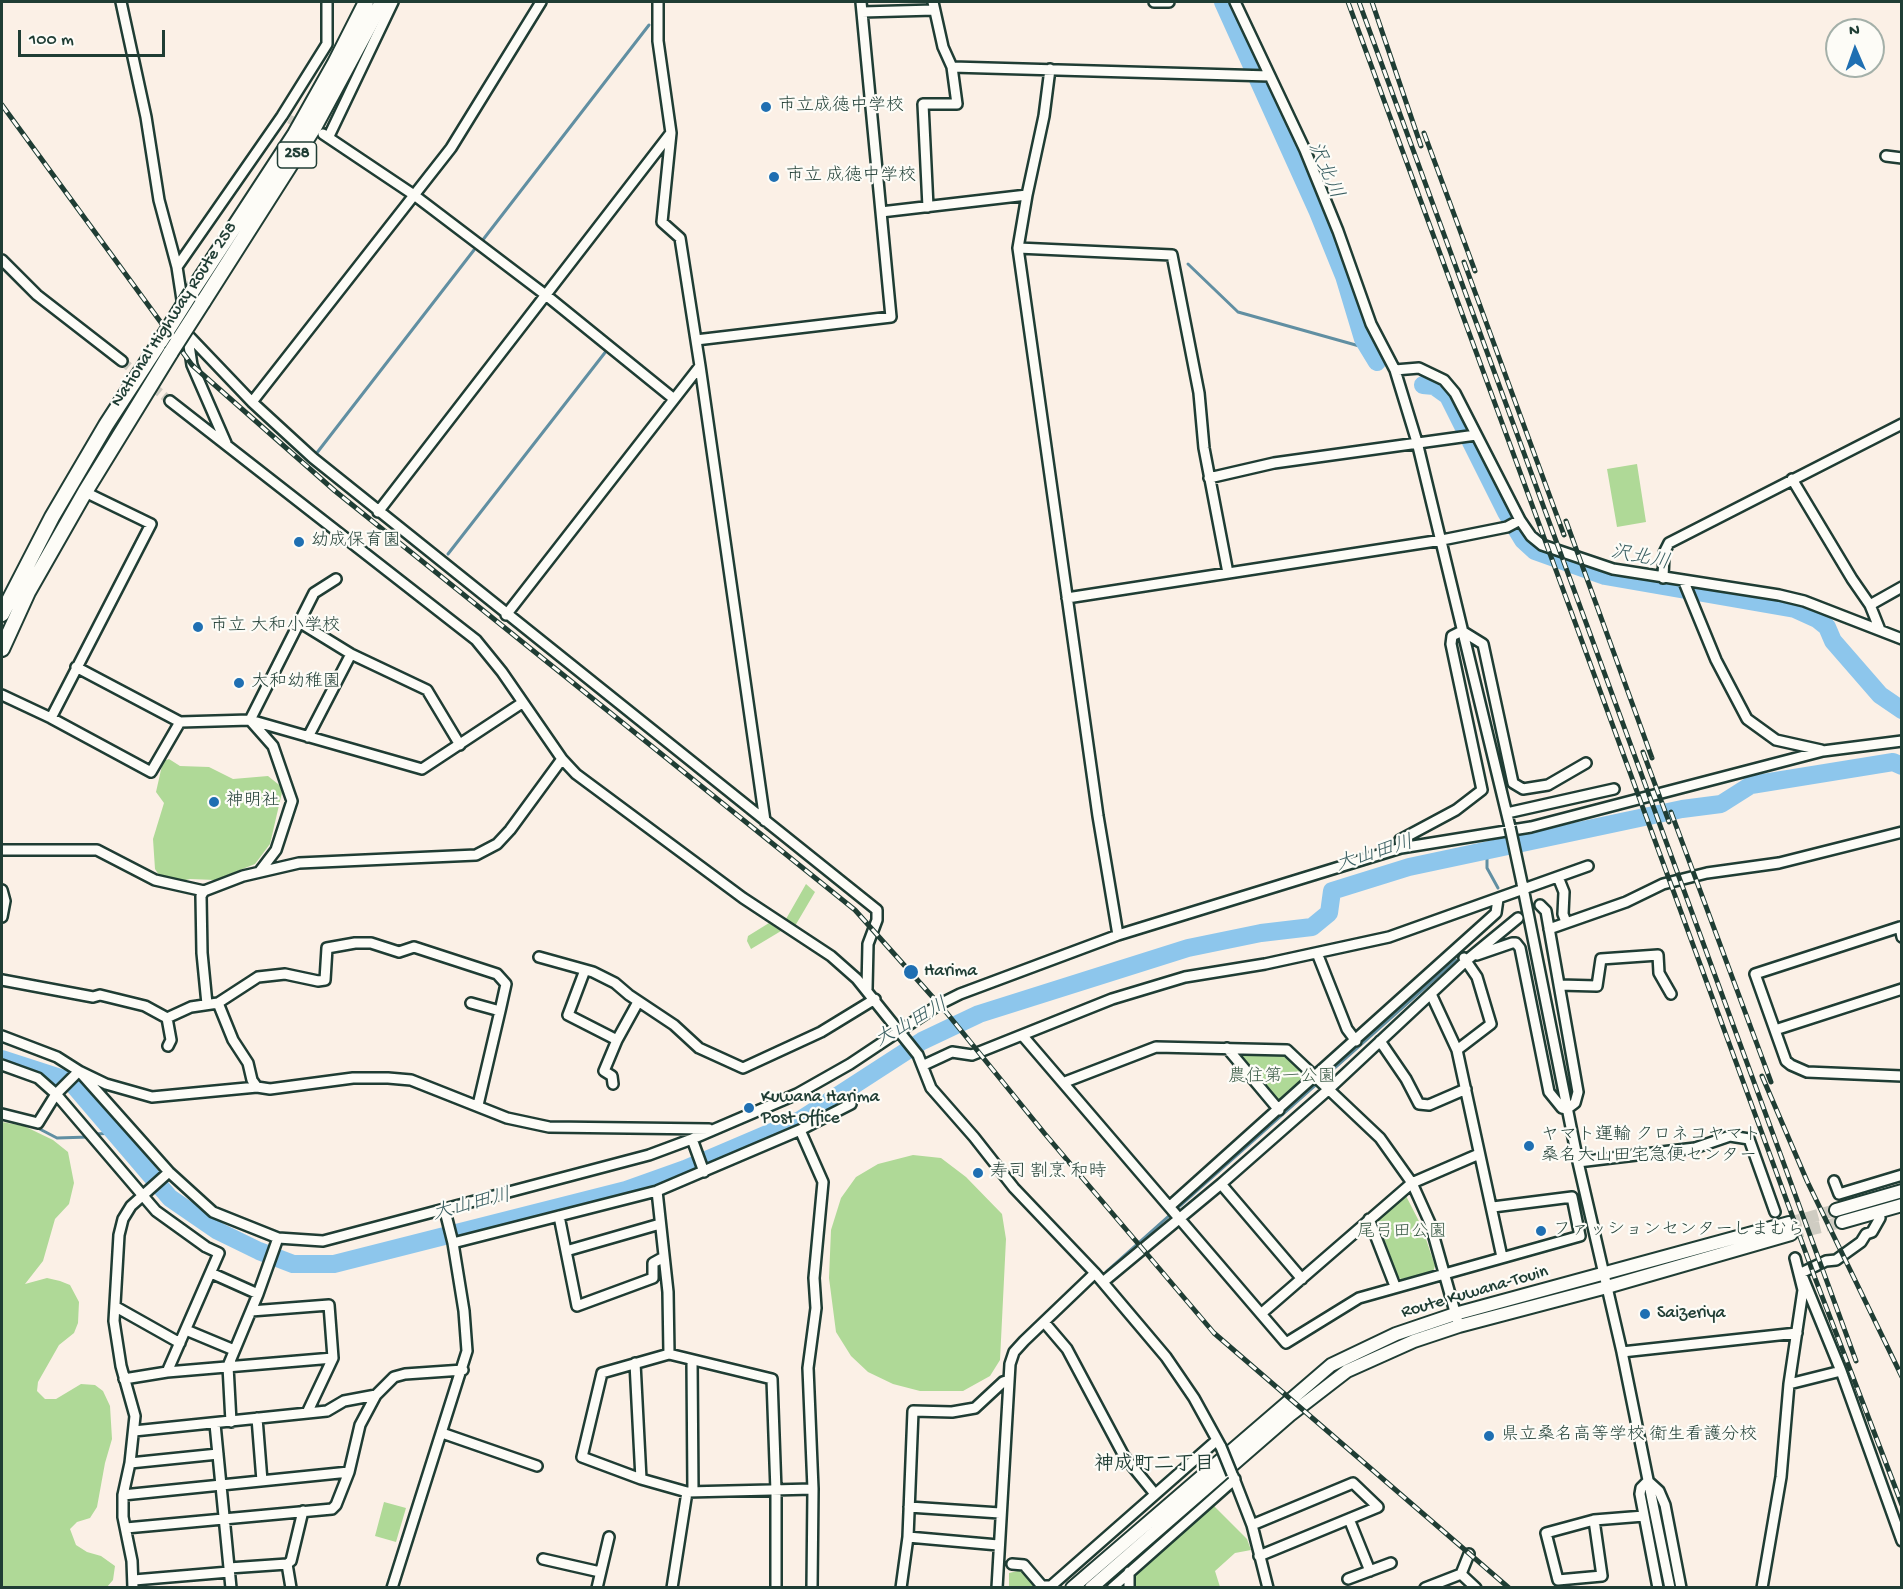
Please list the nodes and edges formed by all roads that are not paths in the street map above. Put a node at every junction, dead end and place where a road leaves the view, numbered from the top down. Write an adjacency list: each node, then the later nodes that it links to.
1 (121, 2): 25 (street)
2 (327, 2): 25 (street)
3 (366, 2): 52 (highway, National Highway Route 258 / 258, bridge)
4 (382, 2): 41 (highway, National Highway Route 258 / 258, bridge)
5 (393, 2): 19 (street)
6 (541, 2): 19 (street)
7 (658, 2): 16 (street)
8 (1154, 2): 9 (street)
9 (1169, 2)
10 (1235, 2): 15 (street)
11 (933, 6): 12 (street); 13 (street)
12 (861, 7): 22 (street)
13 (952, 67): 14 (street); 21 (street)
14 (1050, 69): 15 (street); 20 (street)
15 (1266, 76): 31 (street)
16 (671, 133): 26 (street); 28 (street)
17 (1886, 156): 18 (street)
18 (1902, 158)
19 (414, 195): 26 (street); 34 (street)
20 (1028, 195): 21 (street); 23 (street)
21 (928, 207): 22 (street)
22 (881, 212): 28 (street)
23 (1018, 248): 39 (street); 50 (street)
24 (2, 260): 29 (street)
25 (177, 267): 27 (street)
26 (547, 296): 32 (street); 42 (street)
27 (188, 335): 34 (street); 38 (street)
28 (696, 340): 30 (street)
29 (122, 361)
30 (700, 366): 32 (street); 74 (street)
31 (1395, 370): 36 (street); 37 (street)
32 (674, 399): 53 (street)
33 (170, 401): 38 (street)
34 (252, 402): 42 (street)
35 (1902, 424): 40 (street)
36 (1470, 436): 37 (street); 43 (street)
37 (1417, 442): 39 (street); 44 (street)
38 (227, 445): 62 (street)
39 (1209, 478): 45 (street)
40 (1792, 478): 46 (street); 51 (street)
41 (85, 492): 58 (highway, National Highway Route 258 / 258); 60 (street)
42 (378, 512): 53 (street)
43 (1519, 521): 44 (street); 46 (street)
44 (1442, 540): 45 (street); 56 (street)
45 (1228, 573): 50 (street)
46 (1663, 578): 48 (street)
47 (336, 579): 54 (street)
48 (1685, 585): 55 (street); 69 (street)
49 (1902, 587): 51 (street)
50 (1067, 598): 90 (street)
51 (1870, 605): 55 (street)
52 (2, 614)
53 (506, 615): 74 (street)
54 (299, 622): 59 (street); 64 (street)
55 (1880, 630): 57 (street)
56 (1462, 631): 71 (street); 73 (street); 76 (street)
57 (1902, 639)
58 (2, 649)
59 (351, 654): 66 (street); 68 (street)
60 (76, 667): 63 (street); 65 (street)
61 (2, 695): 63 (street)
62 (522, 703): 68 (street); 70 (street)
63 (51, 718): 65 (street)
64 (250, 720): 65 (street); 66 (street); 79 (street)
65 (180, 722)
66 (308, 737): 68 (street)
67 (1902, 741): 69 (street)
68 (460, 745)
69 (1824, 751): 76 (street)
70 (562, 759): 79 (street); 99 (street)
71 (1586, 763)
72 (1614, 789): 73 (street)
73 (1507, 813): 81 (street, bridge)
74 (765, 821): 99 (street)
75 (1902, 832): 88 (street)
76 (1401, 848): 90 (street)
77 (2, 850): 83 (street)
78 (1588, 866): 80 (street)
79 (260, 871): 83 (street)
80 (1558, 877): 81 (street); 88 (street)
81 (1523, 885): 84 (street); 132 (street)
82 (2, 890): 86 (street)
83 (204, 891): 106 (street)
84 (1498, 899): 92 (street); 93 (street)
85 (1540, 905): 89 (street)
86 (2, 917)
87 (1518, 918): 95 (street)
88 (1566, 922): 89 (street)
89 (1549, 929): 98 (street)
90 (1118, 935): 111 (street)
91 (1902, 937): 110 (street)
92 (1456, 950): 95 (street); 115 (street)
93 (1317, 953): 112 (street); 115 (street)
94 (539, 957): 96 (street)
95 (1469, 958): 101 (street); 119 (street); 132 (street)
96 (585, 970): 104 (street); 114 (street)
97 (2, 980): 109 (street)
98 (1559, 985): 102 (street); 132 (street)
99 (867, 989): 103 (street)
100 (1902, 989): 110 (street)
101 (1431, 994): 116 (street); 119 (street)
102 (1671, 994)
103 (875, 999): 104 (street); 111 (street)
104 (638, 1002): 114 (street)
105 (471, 1003): 108 (street)
106 (207, 1004): 107 (street); 109 (street)
107 (218, 1004): 108 (street); 127 (street)
108 (500, 1011): 131 (street)
109 (167, 1018): 117 (street)
110 (1775, 1030): 123 (street)
111 (901, 1033): 121 (street); 135 (street)
112 (1022, 1035): 121 (street); 124 (street)
113 (2, 1036): 122 (street)
114 (617, 1040): 126 (street)
115 (1356, 1041): 125 (street)
116 (1380, 1041): 125 (street); 128 (street)
117 (168, 1046)
118 (1227, 1048): 124 (street); 125 (street); 133 (street)
119 (1457, 1050): 128 (street)
120 (2, 1065): 129 (street)
121 (924, 1065): 167 (street)
122 (79, 1071): 127 (street); 129 (street); 141 (street)
123 (1902, 1076)
124 (1065, 1082): 152 (street)
125 (1322, 1082): 133 (street); 144 (street); 145 (street)
126 (613, 1084)
127 (257, 1087): 131 (street)
128 (1466, 1089): 138 (street)
129 (56, 1094): 134 (street); 148 (street)
130 (851, 1104): 136 (street)
131 (478, 1105): 135 (street)
132 (1567, 1109): 139 (street)
133 (1278, 1110): 152 (street)
134 (2, 1114)
135 (715, 1129): 137 (street)
136 (800, 1130): 140 (street); 214 (street)
137 (693, 1142): 140 (street); 154 (street)
138 (1479, 1154): 144 (street); 150 (street)
139 (1578, 1162): 153 (street); 172 (street)
140 (703, 1170): 146 (street)
141 (170, 1172): 148 (street); 162 (street)
142 (1902, 1175): 143 (street)
143 (1834, 1180)
144 (1412, 1183): 157 (street); 168 (street)
145 (1221, 1184): 152 (street); 171 (street)
146 (657, 1191): 155 (street); 159 (street)
147 (1902, 1191): 151 (main road)
148 (142, 1195): 170 (street); 176 (street)
149 (1902, 1205): 158 (main road)
150 (1493, 1207): 164 (street); 164 (street)
151 (1836, 1210)
152 (1175, 1212): 173 (street); 178 (street)
153 (1775, 1212)
154 (445, 1213): 161 (street); 162 (street)
155 (559, 1216): 161 (street); 163 (street)
156 (1880, 1218): 169 (street)
157 (1369, 1219): 171 (street); 174 (street)
158 (1842, 1222)
159 (660, 1224): 163 (street); 165 (street)
160 (1790, 1229): 172 (main road, Route Kuwana-Touin)
161 (452, 1241): 191 (street)
162 (276, 1242): 175 (street)
163 (566, 1251): 165 (street)
164 (1502, 1257): 168 (street)
165 (662, 1258): 186 (street)
166 (1795, 1258): 169 (street)
167 (1095, 1272): 173 (street); 180 (street)
168 (1445, 1272): 174 (street); 179 (street)
169 (1801, 1273): 182 (street); 192 (street)
170 (211, 1274): 175 (street); 181 (street)
171 (1302, 1279): 178 (street)
172 (1606, 1281): 179 (main road, Route Kuwana-Touin); 185 (street)
173 (1103, 1282): 204 (street)
174 (1395, 1286): 178 (street)
175 (258, 1294): 177 (street)
176 (116, 1307): 183 (street); 194 (street)
177 (251, 1311): 184 (street); 187 (street)
178 (1262, 1313)
179 (1457, 1320): 254 (main road, Route Kuwana-Touin); 255 (main road, Route Kuwana-Touin)
180 (1044, 1322): 195 (street); 217 (street)
181 (186, 1330): 183 (street); 184 (street)
182 (1797, 1333): 185 (street); 196 (street)
183 (180, 1343): 193 (street)
184 (234, 1350): 190 (street)
185 (1622, 1352): 212 (street)
186 (669, 1354): 188 (street); 189 (street)
187 (333, 1358): 190 (street); 198 (street)
188 (692, 1360): 215 (street); 216 (street)
189 (635, 1363): 210 (street); 210 (street)
190 (228, 1366): 193 (street); 200 (street)
191 (463, 1370): 197 (street); 203 (street)
192 (1841, 1371): 196 (street); 230 (street)
193 (167, 1372): 194 (street)
194 (124, 1379): 202 (street)
195 (1009, 1380): 219 (street); 221 (street)
196 (1789, 1384): 264 (street)
197 (376, 1395): 198 (street); 208 (street)
198 (307, 1413): 199 (street)
199 (257, 1418): 200 (street); 211 (street)
200 (231, 1422): 201 (street)
201 (215, 1424): 202 (street); 205 (street)
202 (134, 1431): 206 (street)
203 (442, 1433): 207 (street); 247 (street)
204 (1219, 1443): 209 (street, bridge); 217 (street)
205 (218, 1454): 206 (street); 213 (street)
206 (130, 1463): 218 (street)
207 (537, 1466)
208 (349, 1472): 211 (street); 220 (street)
209 (1233, 1477): 226 (street); 241 (street)
210 (641, 1479): 216 (street)
211 (262, 1481): 213 (street)
212 (1648, 1481): 222 (street); 262 (street); 263 (street)
213 (221, 1485): 218 (street); 223 (street)
214 (813, 1489): 215 (street); 251 (street)
215 (776, 1491): 216 (street); 250 (street)
216 (690, 1492): 249 (street)
217 (1155, 1494): 237 (street)
218 (123, 1495): 227 (street)
219 (909, 1507): 221 (street); 229 (street)
220 (303, 1511): 223 (street); 236 (street)
221 (1000, 1513): 231 (street)
222 (1644, 1516): 225 (street); 261 (street)
223 (223, 1519): 227 (street); 238 (street)
224 (1349, 1519): 226 (street); 233 (street); 239 (street)
225 (1594, 1520): 225 (street)
226 (1252, 1525): 233 (street)
227 (126, 1528): 244 (street)
228 (609, 1537): 240 (street)
229 (908, 1537): 231 (street); 252 (street)
230 (1902, 1541)
231 (998, 1545): 253 (street)
232 (1469, 1554): 242 (street)
233 (1259, 1556): 258 (street)
234 (543, 1559): 240 (street)
235 (1391, 1563): 239 (street)
236 (287, 1564): 238 (street); 246 (street)
237 (1012, 1564)
238 (229, 1570): 244 (street); 245 (street)
239 (1370, 1571): 243 (street)
240 (600, 1572): 248 (street)
241 (1129, 1572): 256 (street); 257 (street)
242 (1461, 1574): 259 (street); 260 (street)
243 (1348, 1580)
244 (133, 1584)
245 (231, 1587)
246 (291, 1587)
247 (392, 1587)
248 (597, 1587)
249 (672, 1587)
250 (776, 1587)
251 (812, 1587)
252 (902, 1587)
253 (997, 1587)
254 (1072, 1587)
255 (1091, 1587)
256 (1112, 1587)
257 (1129, 1587)
258 (1268, 1587)
259 (1425, 1587)
260 (1476, 1587)
261 (1658, 1587)
262 (1670, 1587)
263 (1681, 1587)
264 (1762, 1587)

